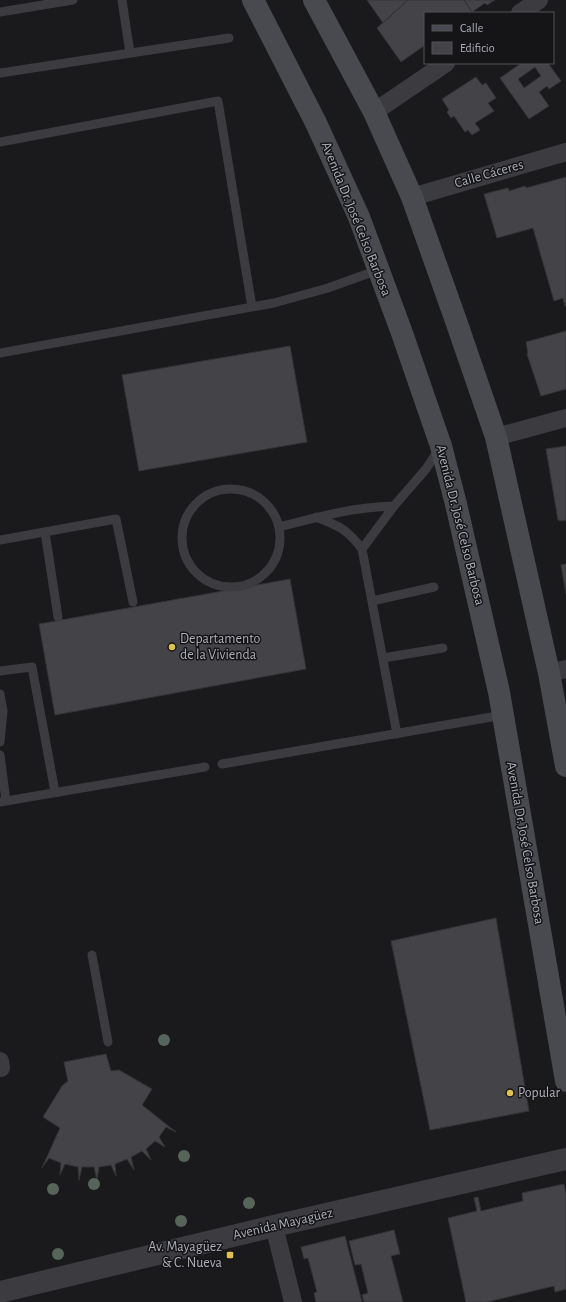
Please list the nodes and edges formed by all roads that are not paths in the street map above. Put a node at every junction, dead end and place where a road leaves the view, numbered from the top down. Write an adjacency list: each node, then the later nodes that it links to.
1 (73, 0): 6 (lane)
2 (122, 0): 9 (lane)
3 (253, 0): 16 (main road, Avenida Dr. José Celso Barbosa)
4 (314, 0): 12 (main road)
5 (540, 0): 7 (street)
6 (0, 12)
7 (522, 12)
8 (229, 38): 9 (lane)
9 (130, 53): 11 (lane)
10 (445, 64): 12 (street)
11 (0, 73)
12 (374, 112): 15 (main road)
13 (0, 142): 17 (lane)
14 (566, 152): 15 (street, Calle Cáceres)
15 (412, 197): 20 (main road)
16 (378, 270): 17 (lane); 21 (main road, Avenida Dr. José Celso Barbosa)
17 (252, 307): 18 (lane)
18 (0, 353)
19 (566, 418): 20 (street)
20 (496, 438): 35 (main road)
21 (441, 446): 22 (lane); 37 (main road, Avenida Dr. José Celso Barbosa)
22 (394, 506): 23 (lane); 27 (lane)
23 (316, 517): 24 (lane); 27 (lane)
24 (279, 528): 24 (lane)
25 (45, 532): 26 (lane); 30 (lane); 31 (lane)
26 (0, 540)
27 (362, 549): 29 (lane)
28 (434, 587): 29 (lane)
29 (372, 601): 33 (lane)
30 (133, 602)
31 (58, 617)
32 (443, 648): 33 (lane)
33 (383, 658): 38 (lane)
34 (0, 671): 44 (lane)
35 (557, 671): 42 (main road)
36 (0, 694): 39 (lane)
37 (503, 715): 38 (lane); 48 (main road, Avenida Dr. José Celso Barbosa)
38 (397, 734): 41 (lane)
39 (0, 742)
40 (0, 755): 45 (lane)
41 (222, 764)
42 (566, 766)
43 (205, 767): 44 (lane)
44 (55, 792): 45 (lane)
45 (3, 802)
46 (92, 955): 47 (lane)
47 (108, 1042)
48 (566, 1081)
49 (566, 1159): 50 (street, Avenida Mayagüez)
50 (274, 1226): 51 (street, Avenida Mayagüez); 52 (street)
51 (0, 1292)
52 (293, 1302)

